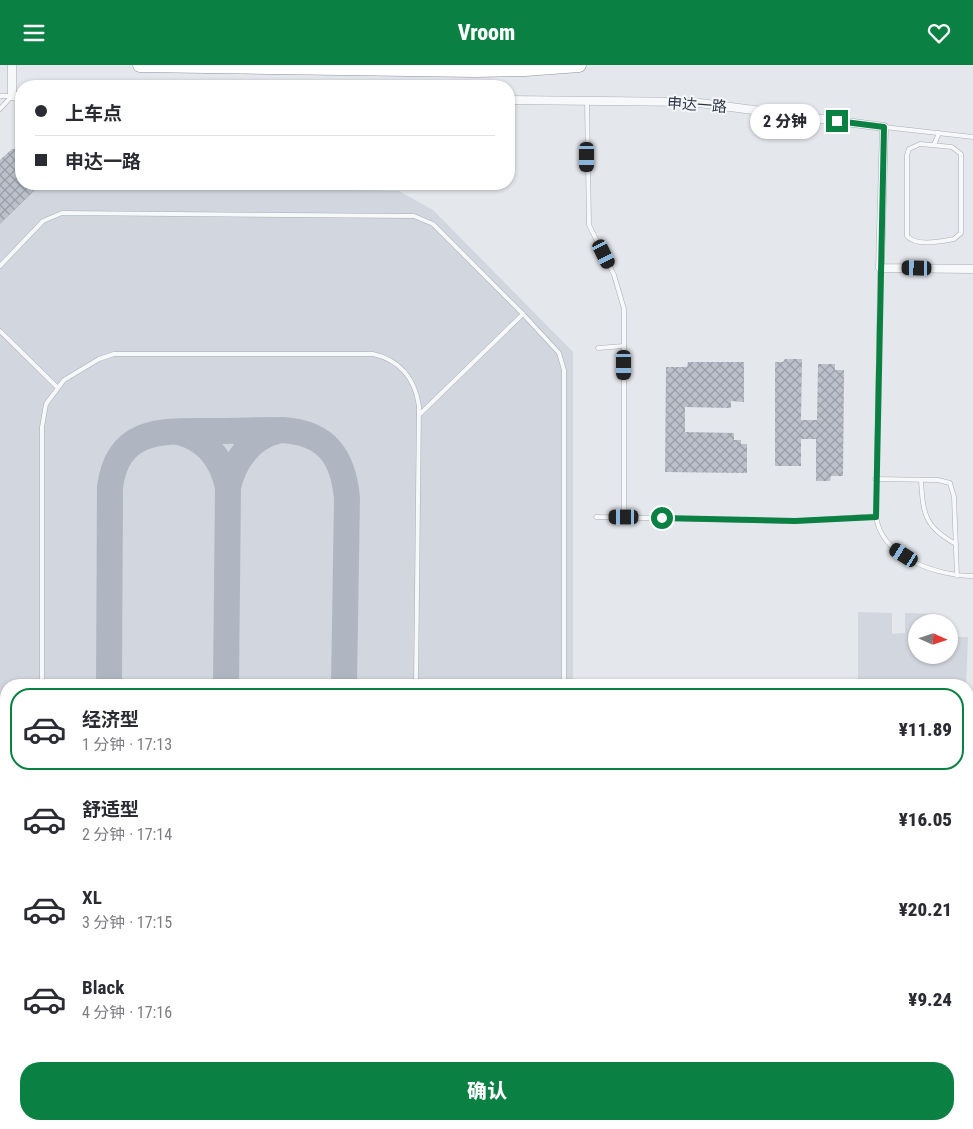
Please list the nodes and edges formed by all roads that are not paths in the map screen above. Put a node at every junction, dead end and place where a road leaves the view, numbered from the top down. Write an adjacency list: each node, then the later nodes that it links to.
1 (140, 65): 2 (highway)
2 (579, 65)
3 (12, 67): 5 (street)
4 (0, 96): 5 (lane)
5 (12, 97): 8 (lane)
6 (515, 101): 7 (street, 申达一路)
7 (586, 101): 9 (street, 申达一路); 18 (lane)
8 (0, 109)
9 (884, 127): 10 (lane, 申达一路); 14 (street)
10 (939, 133): 11 (lane, 申达一路); 12 (lane)
11 (973, 137)
12 (934, 145): 12 (lane)
13 (0, 266): 16 (lane)
14 (880, 268): 15 (street); 22 (lane)
15 (973, 269)
16 (524, 313): 21 (lane); 32 (lane)
17 (0, 331): 20 (lane)
18 (624, 346): 19 (lane); 25 (lane)
19 (598, 348)
20 (57, 387): 21 (lane); 30 (lane)
21 (418, 415): 31 (lane)
22 (876, 479): 23 (lane); 26 (lane)
23 (921, 480): 27 (lane); 27 (lane)
24 (596, 517): 25 (lane)
25 (624, 517): 26 (lane)
26 (876, 517): 28 (lane)
27 (956, 543): 28 (lane)
28 (957, 576): 29 (lane)
29 (973, 576)
30 (42, 679)
31 (416, 679)
32 (564, 679)

